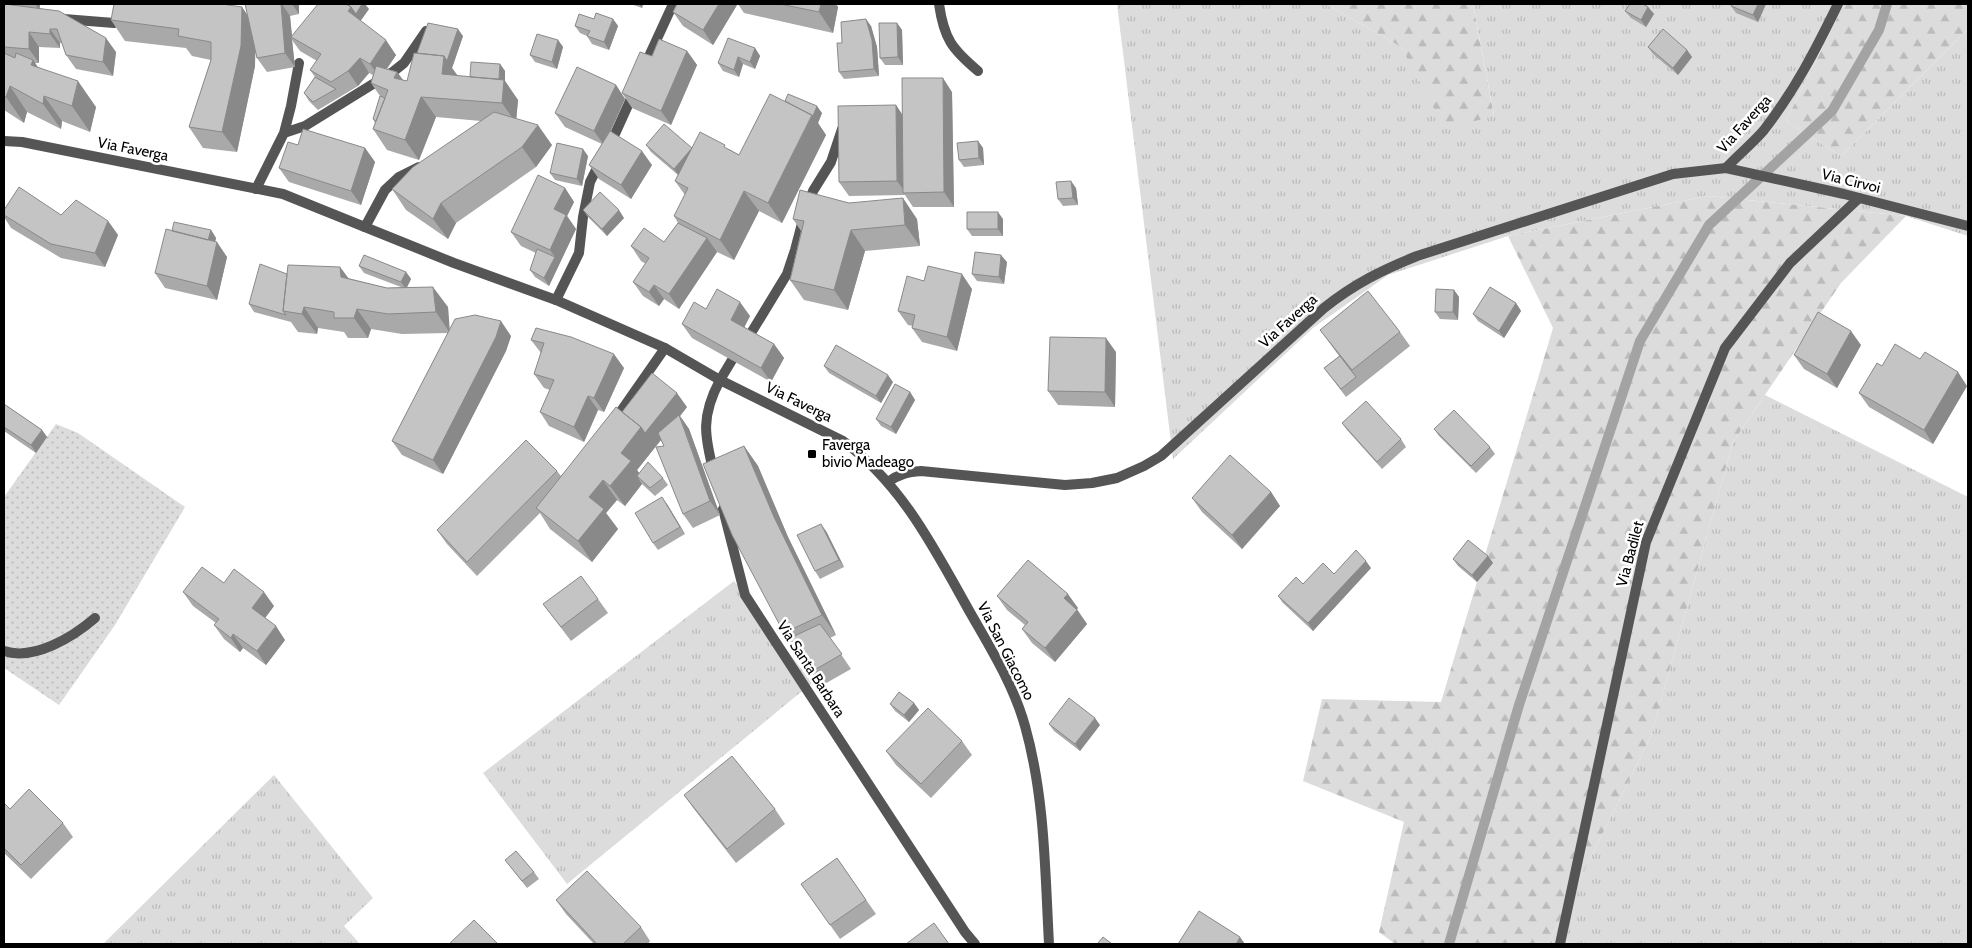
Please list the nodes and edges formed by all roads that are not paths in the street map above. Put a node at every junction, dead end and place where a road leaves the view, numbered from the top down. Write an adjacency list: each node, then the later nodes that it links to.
1 (129, 4): 5 (street)
2 (673, 4): 18 (street)
3 (939, 4): 8 (street)
4 (1838, 4): 13 (street, Via Faverga)
5 (51, 18)
6 (426, 31): 10 (street)
7 (299, 63): 10 (street)
8 (978, 71)
9 (844, 121): 19 (street)
10 (284, 133): 14 (street)
11 (4, 141): 14 (street, Via Faverga)
12 (431, 161): 17 (street)
13 (1726, 168): 15 (street, Via Cirvoi); 25 (street, Via Faverga)
14 (256, 189): 17 (street, Via Faverga)
15 (1859, 198): 16 (street, Via Cirvoi); 31 (street, Via Badilet)
16 (1968, 226)
17 (365, 227): 18 (street, Via Faverga)
18 (556, 300): 20 (street, Via Faverga)
19 (748, 338)
20 (665, 348): 22 (street, Via Faverga); 23 (street)
21 (732, 360): 22 (street)
22 (720, 380): 24 (street); 25 (street, Via Faverga)
23 (608, 429)
24 (716, 480)
25 (888, 482): 30 (street, Via San Giacomo)
26 (721, 499): 29 (street, Via Santa Barbara)
27 (95, 618): 28 (street)
28 (4, 651)
29 (975, 944)
30 (1048, 944)
31 (1560, 944)

